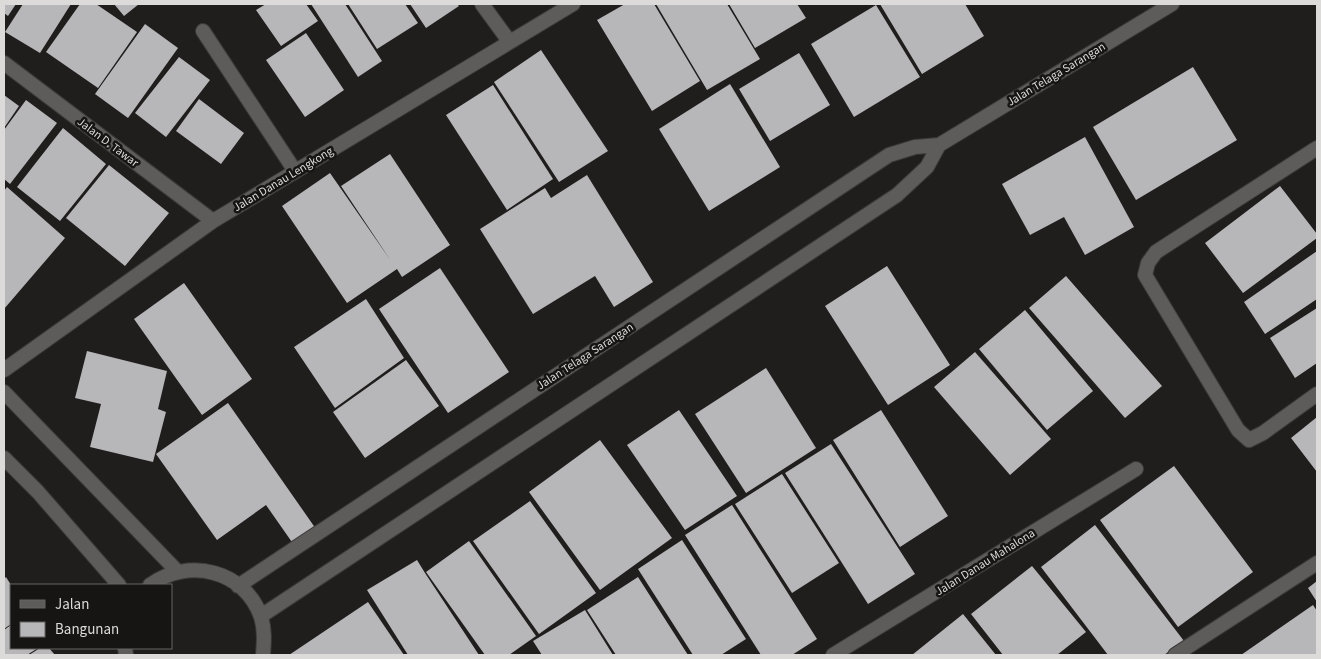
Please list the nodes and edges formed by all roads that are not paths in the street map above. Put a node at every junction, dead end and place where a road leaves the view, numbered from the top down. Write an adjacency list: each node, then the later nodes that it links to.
1 (482, 4): 5 (street)
2 (573, 4): 5 (street, Jalan Danau Lengkong)
3 (1172, 4): 7 (street, Jalan Telaga Sarangan)
4 (203, 31): 9 (street)
5 (509, 41): 9 (street, Jalan Danau Lengkong)
6 (4, 64): 10 (street, Jalan D. Tawar)
7 (939, 145): 20 (street, Jalan Telaga Sarangan); 21 (street)
8 (1317, 148): 13 (street)
9 (295, 171): 10 (street, Jalan Danau Lengkong)
10 (213, 221): 11 (street, Jalan Danau Lengkong)
11 (4, 370)
12 (4, 392): 17 (street)
13 (1317, 394)
14 (4, 458): 18 (street)
15 (1136, 469): 23 (street, Jalan Danau Mahalona)
16 (1317, 564): 24 (street)
17 (177, 571): 19 (street); 20 (street)
18 (118, 584)
19 (152, 584)
20 (238, 586): 21 (street)
21 (261, 616): 22 (street)
22 (263, 655)
23 (833, 655)
24 (1175, 655)

